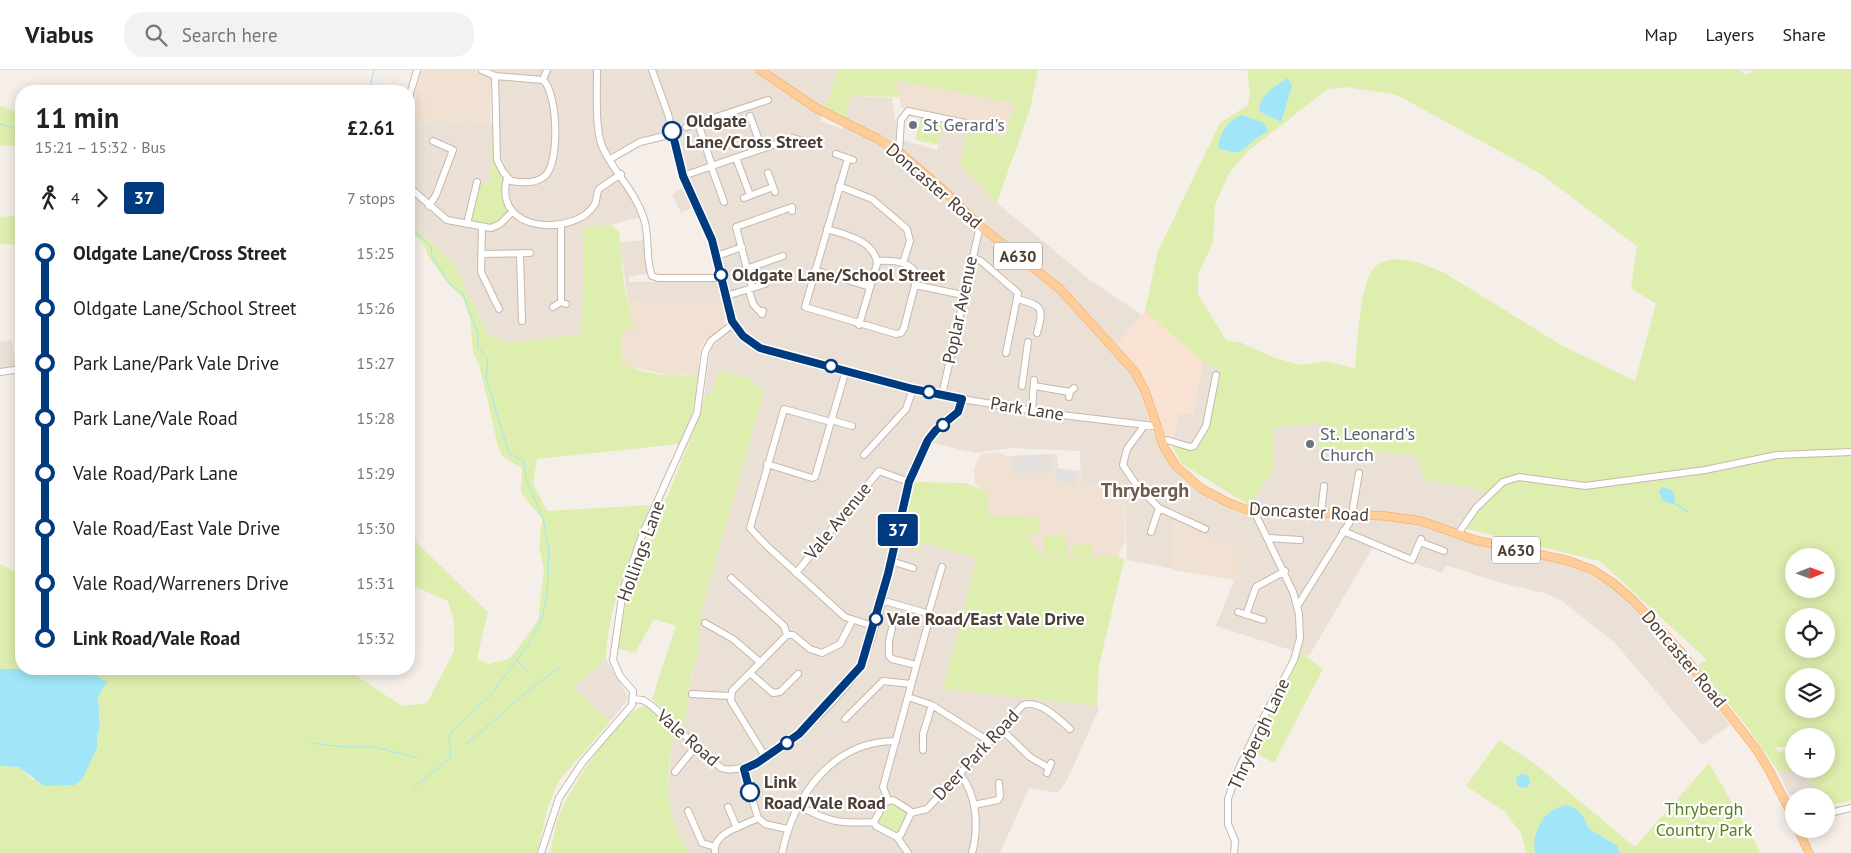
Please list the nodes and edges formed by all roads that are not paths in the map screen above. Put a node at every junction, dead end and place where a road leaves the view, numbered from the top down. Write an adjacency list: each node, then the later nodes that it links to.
1 (417, 70): 9 (street)
2 (482, 70): 7 (street)
3 (546, 70): 8 (street)
4 (597, 70): 24 (street)
5 (652, 70): 17 (street)
6 (760, 70): 21 (main road, Doncaster Road / A630)
7 (495, 76): 8 (street); 29 (street)
8 (542, 80): 29 (street)
9 (413, 85)
10 (768, 100): 12 (street)
11 (750, 116): 15 (street)
12 (698, 123): 14 (street); 25 (street)
13 (965, 123): 21 (street)
14 (686, 127)
15 (754, 128): 16 (street); 20 (street)
16 (746, 130)
17 (672, 134): 24 (street); 28 (street)
18 (433, 141): 34 (street)
19 (803, 141): 20 (street)
20 (762, 149): 23 (street)
21 (899, 152): 39 (main road, Doncaster Road / A630)
22 (836, 154): 31 (street)
23 (736, 158): 25 (street); 26 (street)
24 (610, 159): 27 (street)
25 (712, 166): 28 (street); 33 (street)
26 (768, 173)
27 (621, 174): 38 (street); 53 (street)
28 (683, 176): 46 (street)
29 (507, 178): 35 (street)
30 (478, 181): 37 (street)
31 (839, 186): 41 (street); 50 (street)
32 (415, 193): 34 (street)
33 (724, 202)
34 (429, 206): 37 (street)
35 (512, 212): 38 (street); 40 (street)
36 (792, 212): 42 (street)
37 (467, 224): 40 (street)
38 (561, 224): 61 (street)
39 (980, 226): 47 (street, Poplar Avenue); 83 (main road, Doncaster Road / A630)
40 (482, 227): 45 (street)
41 (827, 229): 49 (street); 52 (street)
42 (742, 247): 46 (street); 51 (street)
43 (520, 253): 44 (street); 45 (street); 64 (street)
44 (530, 253)
45 (481, 254): 62 (street)
46 (717, 256): 53 (street)
47 (972, 256): 58 (street, Poplar Avenue); 60 (street)
48 (783, 257): 51 (street)
49 (877, 261): 50 (street); 56 (street)
50 (903, 263): 55 (street)
51 (746, 269): 57 (street)
52 (815, 270): 56 (street); 66 (street)
53 (722, 278): 59 (street)
54 (765, 284): 57 (street)
55 (915, 285): 58 (street); 66 (street)
56 (870, 287): 66 (street)
57 (751, 289): 59 (street); 63 (street)
58 (963, 295): 77 (street, Poplar Avenue)
59 (726, 296): 65 (street)
60 (1018, 299): 67 (street); 69 (street)
61 (553, 307)
62 (491, 310)
63 (763, 311)
64 (522, 321)
65 (733, 324): 71 (street, Park Lane); 127 (street, Hollings Lane)
66 (860, 325)
67 (1037, 334)
68 (1028, 342): 74 (street)
69 (1006, 353)
70 (15, 370): 72 (street)
71 (846, 370): 75 (street, Park Lane); 80 (street)
72 (0, 372)
73 (1216, 374): 84 (street)
74 (1034, 383): 76 (street); 79 (street)
75 (913, 389): 77 (street, Park Lane); 86 (street)
76 (1071, 392)
77 (942, 395): 78 (street, Park Lane)
78 (962, 399): 79 (street, Park Lane); 89 (street, Vale Road)
79 (1032, 410): 82 (street, Park Lane)
80 (831, 421): 81 (street); 87 (street); 87 (street)
81 (852, 426)
82 (1144, 426): 83 (street, Park Lane); 91 (street)
83 (1155, 426): 92 (main road, Doncaster Road / A630)
84 (1167, 440)
85 (1851, 452): 98 (street)
86 (864, 455)
87 (767, 464): 106 (street)
88 (1359, 473): 94 (street)
89 (909, 482): 102 (street, Vale Road); 106 (street, Vale Avenue)
90 (1324, 486): 93 (street)
91 (1159, 508): 95 (street); 97 (street)
92 (1253, 510): 93 (main road, Doncaster Road / A630); 99 (street)
93 (1321, 513): 94 (main road, Doncaster Road / A630)
94 (1352, 516): 96 (street); 98 (main road, Doncaster Road / A630)
95 (1205, 529)
96 (1343, 531): 101 (street); 109 (street)
97 (1151, 532)
98 (1458, 534): 143 (main road, Doncaster Road / A630)
99 (1268, 538): 100 (street); 105 (street)
100 (1300, 540)
101 (1444, 551)
102 (891, 561): 104 (street); 108 (street, Vale Road)
103 (942, 567): 111 (street)
104 (913, 568)
105 (1285, 571): 109 (street); 112 (street)
106 (796, 573): 114 (street)
107 (731, 578): 118 (street)
108 (881, 600): 111 (street); 116 (street, Vale Road)
109 (1298, 605): 162 (street, Thrybergh Lane)
110 (1238, 612): 112 (street)
111 (928, 615): 120 (street)
112 (1246, 615): 113 (street)
113 (1263, 620)
114 (852, 621): 116 (street); 118 (street)
115 (705, 623): 119 (street)
116 (874, 626): 136 (street, Vale Road)
117 (892, 628): 120 (street)
118 (787, 635): 119 (street)
119 (760, 662): 121 (street)
120 (916, 665): 123 (street)
121 (750, 673): 122 (street); 125 (street)
122 (798, 674)
123 (911, 684): 126 (street); 129 (street)
124 (692, 694): 125 (street)
125 (730, 696): 136 (street)
126 (908, 697): 128 (street); 132 (street)
127 (634, 699): 134 (street, Vale Road); 158 (street)
128 (932, 706): 133 (street); 135 (street)
129 (845, 719)
130 (1073, 720): 131 (street, Deer Park Road)
131 (1001, 729): 133 (street, Deer Park Road); 137 (street)
132 (896, 741): 142 (street); 145 (street)
133 (990, 742): 140 (street, Deer Park Road)
134 (696, 746): 138 (street, Vale Road); 139 (street)
135 (923, 750)
136 (766, 758): 138 (street, Vale Road)
137 (1049, 768)
138 (744, 769): 151 (street)
139 (674, 772)
140 (960, 774): 144 (street); 150 (street, Deer Park Road)
141 (999, 783): 144 (street)
142 (888, 800): 150 (street); 152 (street)
143 (1785, 801)
144 (974, 805): 161 (street)
145 (799, 806): 152 (street); 154 (street)
146 (728, 807): 153 (street)
147 (1851, 808): 149 (street)
148 (688, 811): 157 (street)
149 (1835, 812)
150 (911, 814): 155 (street)
151 (758, 818): 153 (street); 154 (street)
152 (874, 822): 155 (street)
153 (737, 828): 157 (street)
154 (787, 830): 159 (street)
155 (897, 837): 160 (street)
156 (1802, 838): 163 (main road)
157 (715, 850)
158 (541, 853)
159 (782, 853)
160 (908, 853)
161 (972, 853)
162 (1234, 853)
163 (1809, 853)

